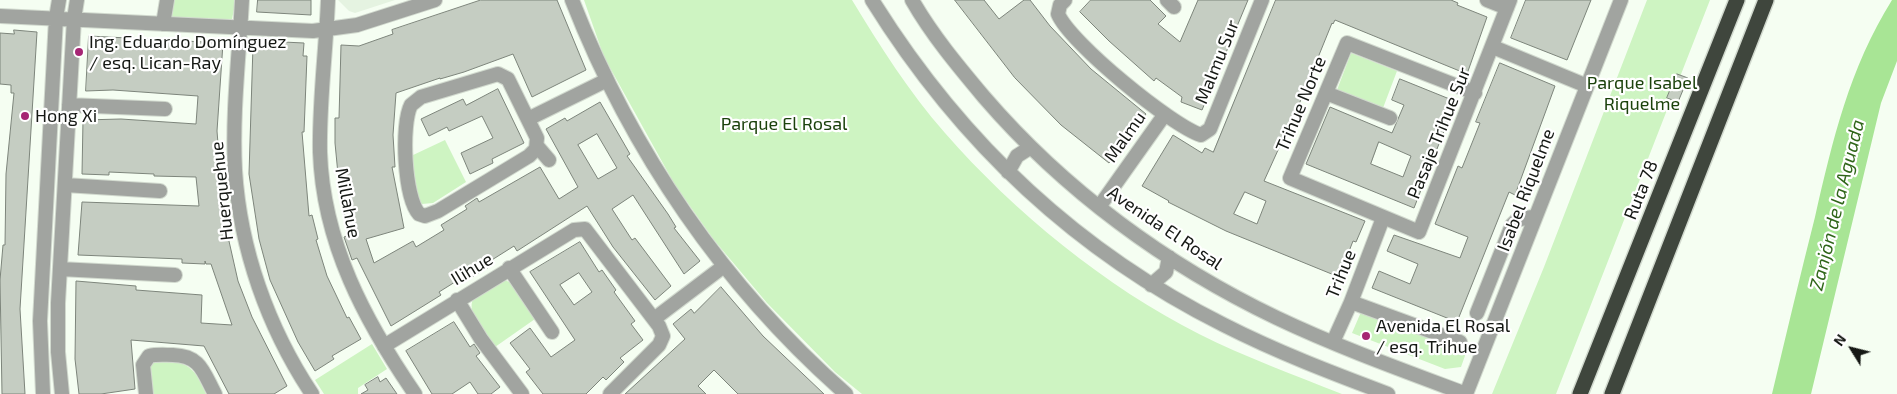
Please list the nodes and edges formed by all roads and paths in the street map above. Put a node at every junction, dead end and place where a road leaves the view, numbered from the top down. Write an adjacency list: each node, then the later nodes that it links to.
1 (59, 0): 18 (street)
2 (77, 0): 19 (street)
3 (167, 0): 20 (street)
4 (242, 0): 21 (street, Huerquehue)
5 (328, 0): 22 (street, Millahue)
6 (435, 0): 22 (street)
7 (572, 0): 24 (street)
8 (872, 0): 36 (street)
9 (912, 0): 34 (street, Avenida El Rosal)
10 (1487, 0): 15 (street)
11 (1621, 0): 25 (street, Isabel Riquelme)
12 (1737, 0): 67 (highway, Ruta 78)
13 (1766, 0): 68 (highway)
14 (1260, 1): 30 (street, Malmu Sur)
15 (1509, 4): 23 (street)
16 (1062, 5): 30 (street)
17 (0, 16): 18 (street)
18 (56, 18): 19 (street); 57 (street)
19 (74, 19): 20 (street); 28 (street)
20 (163, 24): 21 (street)
21 (240, 28): 22 (street); 56 (street, Huerquehue)
22 (327, 30): 55 (street, Millahue)
23 (1493, 48): 25 (street); 27 (street, Pasaje Trihue Sur)
24 (607, 80): 31 (street); 43 (street)
25 (1587, 86): 40 (street, Isabel Riquelme)
26 (1326, 93): 27 (street, Trihue Norte); 32 (street); 41 (street, Trihue Norte)
27 (1475, 93): 41 (street, Pasaje Trihue Sur)
28 (69, 105): 29 (street); 37 (street)
29 (165, 110)
30 (1165, 114): 39 (street, Malmu)
31 (528, 118): 33 (street); 33 (street)
32 (1390, 118)
33 (537, 146): 35 (street)
34 (1031, 147): 36 (street); 39 (street, Avenida El Rosal)
35 (549, 160)
36 (1008, 172): 47 (street)
37 (65, 185): 38 (street); 45 (street)
38 (160, 192)
39 (1099, 207): 42 (street, Avenida El Rosal)
40 (1536, 216): 50 (street); 66 (street, Isabel Riquelme)
41 (1383, 218): 49 (street, Trihue)
42 (1169, 257): 47 (street); 53 (street, Avenida El Rosal)
43 (724, 266): 51 (street); 64 (street)
44 (509, 268): 48 (street, Ilihue); 51 (street, Ilihue); 52 (street)
45 (60, 269): 46 (street); 58 (street)
46 (174, 275)
47 (1151, 285): 65 (street)
48 (458, 300): 55 (street, Ilihue); 62 (street)
49 (1351, 302): 53 (street, Trihue); 54 (street)
50 (1477, 313)
51 (654, 319): 63 (street)
52 (552, 332)
53 (1333, 342): 66 (street, Avenida El Rosal)
54 (1460, 342)
55 (384, 346): 61 (street, Millahue)
56 (308, 393)
57 (44, 394)
58 (62, 394)
59 (146, 394): 60 (street)
60 (215, 394)
61 (415, 394)
62 (522, 394)
63 (610, 394)
64 (846, 394)
65 (1388, 394)
66 (1466, 394)
67 (1580, 394)
68 (1612, 394)

